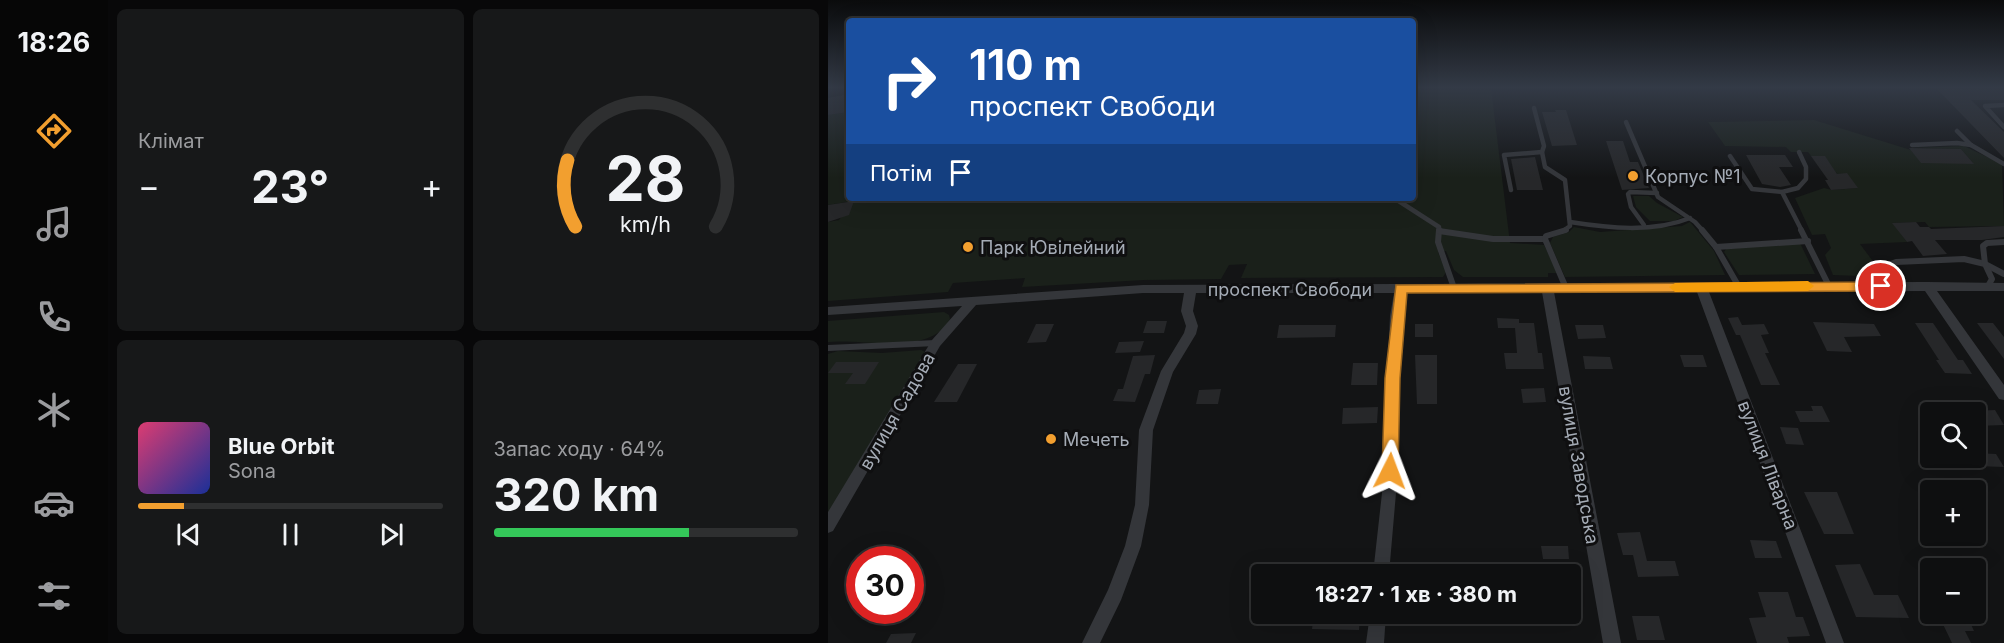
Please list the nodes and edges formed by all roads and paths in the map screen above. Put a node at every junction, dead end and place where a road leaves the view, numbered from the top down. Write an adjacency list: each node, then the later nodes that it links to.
1 (1537, 118): 6 (lane)
2 (1626, 122): 12 (lane)
3 (1957, 131): 5 (lane)
4 (1912, 145): 5 (lane)
5 (1971, 145): 9 (lane)
6 (1542, 152): 10 (lane); 15 (lane)
7 (1799, 152): 11 (lane)
8 (1730, 156): 11 (lane)
9 (2004, 164)
10 (1511, 190)
11 (1782, 192): 19 (lane)
12 (1657, 193): 14 (lane); 16 (lane)
13 (1400, 201): 17 (lane)
14 (1690, 218): 16 (lane); 21 (lane)
15 (1570, 222): 16 (lane); 18 (lane)
16 (1644, 225)
17 (1439, 231): 18 (lane); 34 (lane)
18 (1545, 239): 36 (lane)
19 (1808, 241): 21 (lane); 25 (lane)
20 (2004, 242): 22 (lane)
21 (1716, 247): 32 (lane)
22 (1985, 264): 23 (lane); 24 (lane); 29 (lane)
23 (1879, 269): 26 (lane); 27 (lane)
24 (2004, 274)
25 (1829, 286): 26 (street, проспект Свободи); 32 (street, проспект Свободи)
26 (1858, 286): 27 (street, проспект Свободи)
27 (1904, 286): 28 (street, проспект Свободи)
28 (1928, 286): 29 (street, проспект Свободи); 42 (street)
29 (1988, 286): 30 (street, проспект Свободи)
30 (2004, 286)
31 (1701, 287): 32 (street, проспект Свободи); 36 (street, проспект Свободи); 49 (street, вулиця Ліварна)
32 (1739, 287)
33 (1401, 288): 34 (street, проспект Свободи); 37 (street, проспект Свободи); 44 (street)
34 (1454, 288): 35 (street, проспект Свободи)
35 (1547, 288): 36 (street, проспект Свободи); 48 (street, вулиця Заводська)
36 (1566, 288)
37 (1191, 289): 38 (street, проспект Свободи); 46 (street)
38 (973, 301): 39 (street, проспект Свободи); 40 (street, вулиця Садова)
39 (828, 311)
40 (936, 343): 41 (lane); 43 (street, вулиця Садова)
41 (828, 348)
42 (2004, 395)
43 (828, 526)
44 (1382, 564)
45 (1377, 624): 47 (street)
46 (1090, 643)
47 (1376, 643)
48 (1612, 643)
49 (1835, 643)

